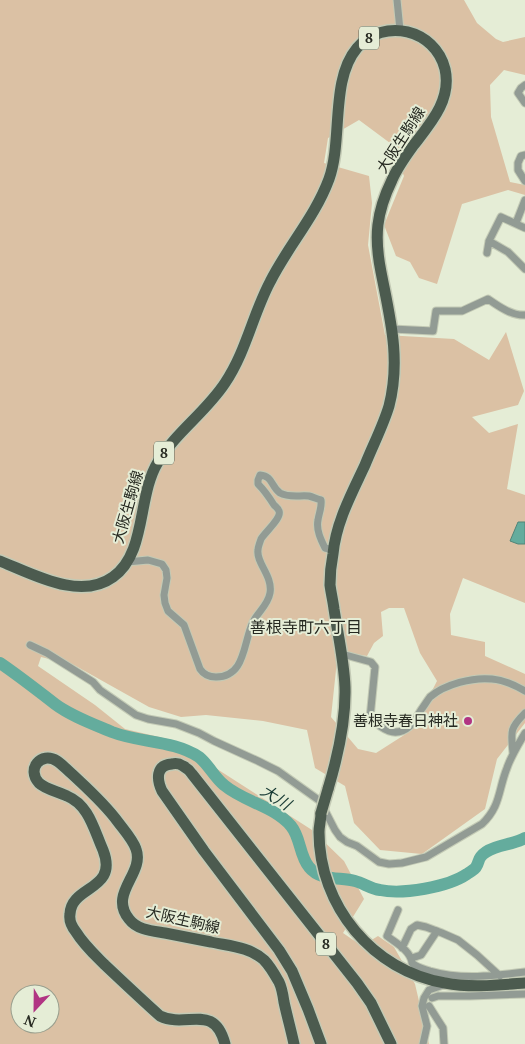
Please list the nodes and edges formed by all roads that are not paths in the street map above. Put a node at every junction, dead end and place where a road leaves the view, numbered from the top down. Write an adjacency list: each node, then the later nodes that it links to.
1 (397, 0): 2 (street)
2 (400, 30): 14 (main road, 大阪生駒線 / 8); 17 (main road, 大阪生駒線 / 8)
3 (525, 85): 4 (street)
4 (525, 102)
5 (525, 155): 6 (street)
6 (525, 181)
7 (525, 200): 8 (street)
8 (516, 223): 9 (street); 10 (street)
9 (525, 228)
10 (489, 240): 11 (street); 12 (street)
11 (487, 253)
12 (525, 269)
13 (525, 315): 14 (street)
14 (392, 332): 15 (main road, 大阪生駒線 / 8)
15 (333, 550): 17 (street); 19 (main road, 大阪生駒線 / 8)
16 (0, 561): 17 (main road, 大阪生駒線 / 8)
17 (128, 562)
18 (30, 645): 23 (street)
19 (342, 654): 20 (street); 31 (main road, 大阪生駒線 / 8, bridge)
20 (525, 691)
21 (525, 713): 23 (street)
22 (525, 733): 23 (street)
23 (513, 754)
24 (398, 910): 26 (street)
25 (437, 931): 26 (street); 27 (street); 29 (street)
26 (402, 948): 27 (street)
27 (412, 958): 29 (street)
28 (525, 972): 29 (street)
29 (500, 977)
30 (525, 982): 31 (main road, 大阪生駒線 / 8)
31 (446, 984): 39 (street)
32 (525, 994): 33 (street)
33 (432, 998)
34 (429, 1006): 40 (street)
35 (225, 1044): 36 (main road, 大阪生駒線)
36 (294, 1044)
37 (321, 1044): 38 (main road, 8)
38 (392, 1044)
39 (423, 1044)
40 (444, 1044)

